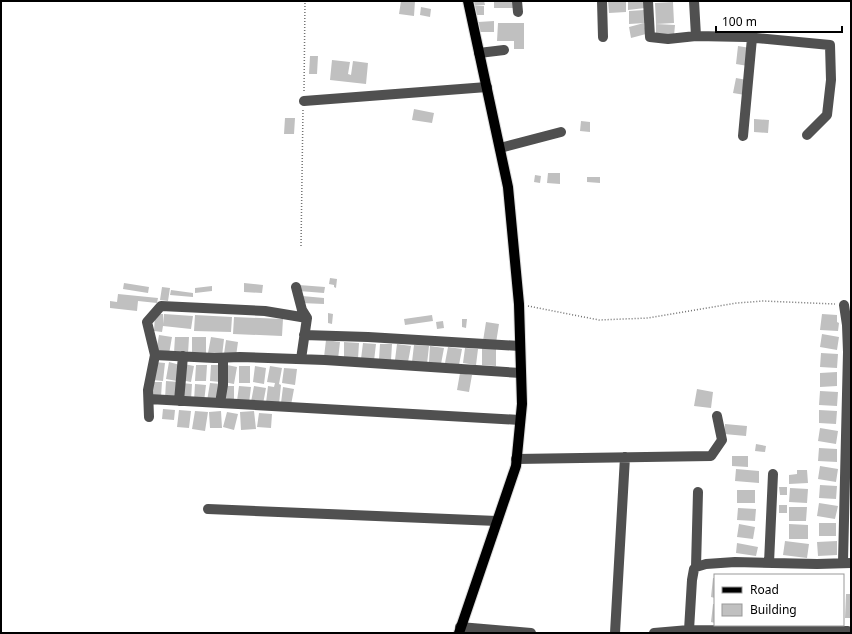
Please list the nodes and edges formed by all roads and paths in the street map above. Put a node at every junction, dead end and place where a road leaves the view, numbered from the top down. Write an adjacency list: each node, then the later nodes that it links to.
1 (305, 1): 14 (path)
2 (468, 1): 12 (main road)
3 (517, 1): 7 (street)
4 (602, 1): 9 (street)
5 (648, 1): 8 (street)
6 (694, 1): 8 (street)
7 (518, 12)
8 (696, 36): 10 (street)
9 (603, 37)
10 (752, 38): 16 (street); 17 (street)
11 (504, 50): 12 (street)
12 (479, 53): 13 (main road)
13 (486, 87): 14 (street); 18 (main road)
14 (304, 101): 19 (path)
15 (562, 132): 18 (street)
16 (807, 135)
17 (743, 136)
18 (500, 148): 21 (main road)
19 (301, 246)
20 (296, 287): 23 (street)
21 (519, 304): 22 (path); 25 (main road)
22 (844, 305): 26 (street)
23 (306, 318): 24 (street); 27 (street)
24 (304, 335): 25 (street); 30 (street)
25 (520, 346): 31 (main road)
26 (849, 353): 38 (street)
27 (155, 355): 28 (street); 32 (street)
28 (183, 356): 29 (street); 33 (street)
29 (223, 358): 30 (street); 34 (street)
30 (301, 359): 31 (street)
31 (521, 373): 37 (main road)
32 (149, 400): 33 (street); 36 (street)
33 (179, 401): 34 (street)
34 (220, 403): 37 (street)
35 (716, 416): 39 (street)
36 (149, 417)
37 (520, 420): 40 (main road)
38 (849, 422): 46 (street)
39 (625, 457): 40 (street); 53 (street)
40 (516, 459): 44 (main road)
41 (773, 474): 45 (street)
42 (698, 492): 47 (street)
43 (208, 509): 44 (street)
44 (497, 521): 49 (main road)
45 (769, 562): 46 (street); 47 (street)
46 (847, 562)
47 (696, 567): 50 (street)
48 (728, 628): 50 (street); 51 (street)
49 (459, 630): 52 (street)
50 (689, 630): 54 (street)
51 (849, 632)
52 (531, 633)
53 (615, 633)
54 (654, 633)

